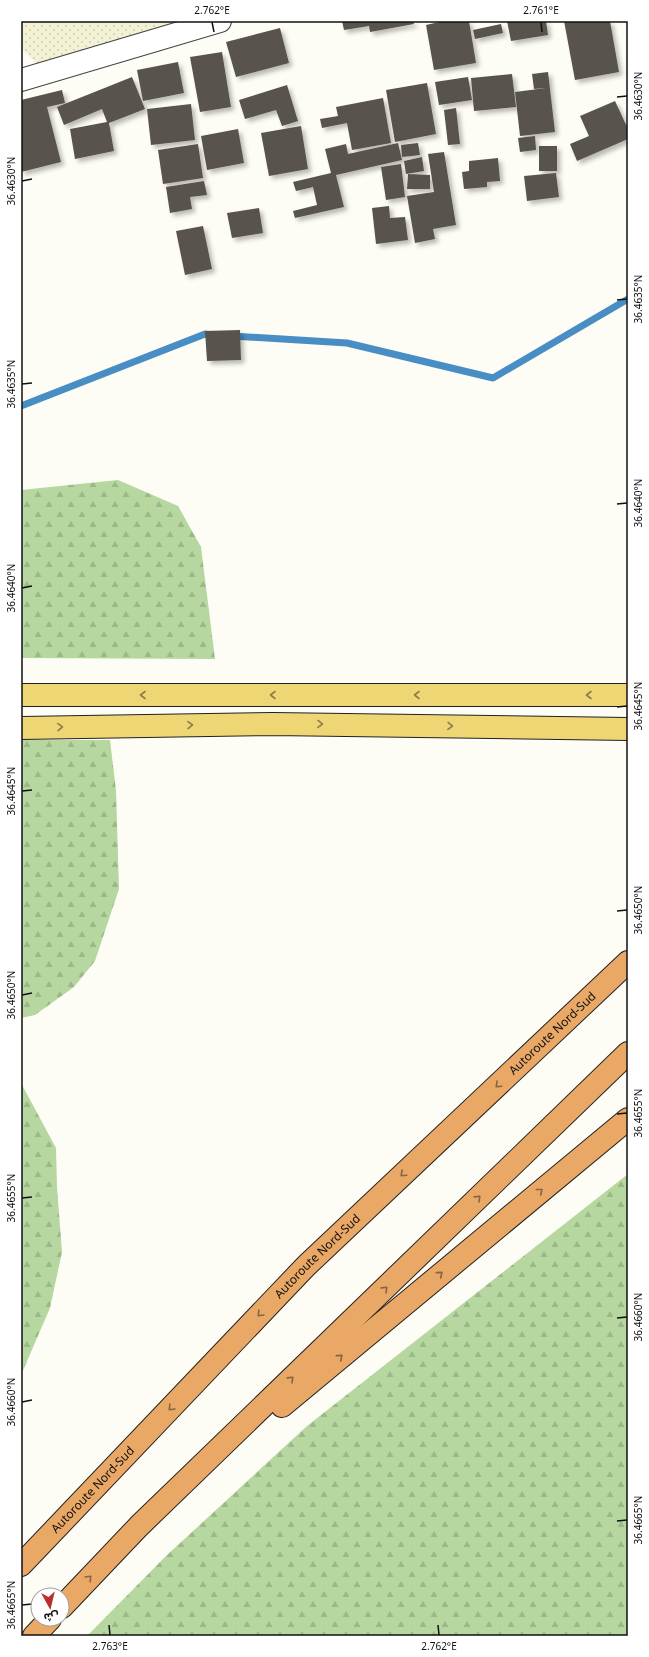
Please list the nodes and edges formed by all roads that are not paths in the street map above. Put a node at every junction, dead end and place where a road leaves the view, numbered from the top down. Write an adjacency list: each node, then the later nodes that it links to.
1 (220, 21): 2 (street)
2 (21, 80)
3 (628, 695): 4 (main road, one-way to 4)
4 (21, 696)
5 (21, 728): 6 (main road, one-way to 6)
6 (628, 729)
7 (628, 962): 11 (highway, Autoroute Nord-Sud, one-way to 11)
8 (628, 1053): 10 (highway, one-way to 8)
9 (628, 1119): 10 (highway, one-way to 9)
10 (139, 1526): 12 (highway, one-way to 10)
11 (21, 1565)
12 (70, 1599)
13 (42, 1627): 14 (highway)
14 (34, 1636)

